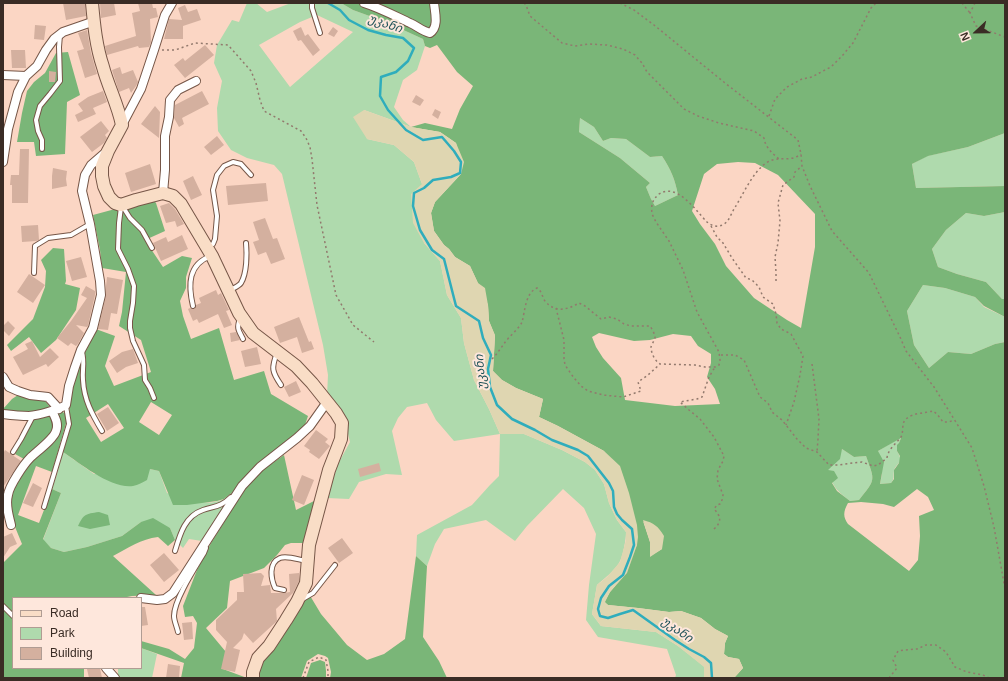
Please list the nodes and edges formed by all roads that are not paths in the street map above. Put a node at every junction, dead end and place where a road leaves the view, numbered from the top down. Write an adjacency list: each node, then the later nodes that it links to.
1 (92, 3): 6 (street)
2 (172, 3): 12 (street)
3 (312, 3): 7 (lane)
4 (364, 3): 5 (street)
5 (434, 3)
6 (94, 23): 8 (street); 12 (street)
7 (320, 33)
8 (60, 34): 10 (street); 13 (lane)
9 (3, 75): 10 (street)
10 (26, 76): 15 (street)
11 (196, 81): 17 (street)
12 (122, 125): 14 (street)
13 (42, 149)
14 (108, 151): 18 (street); 19 (street)
15 (3, 162)
16 (250, 175): 22 (lane)
17 (163, 193): 18 (street); 22 (street)
18 (122, 205): 21 (lane); 32 (lane)
19 (90, 224): 23 (lane); 28 (street)
20 (246, 243): 24 (lane)
21 (152, 248)
22 (209, 252): 24 (street); 25 (lane)
23 (34, 273)
24 (229, 291): 26 (street)
25 (192, 306)
26 (242, 316): 27 (lane); 29 (street)
27 (244, 339)
28 (81, 350): 34 (street); 37 (lane)
29 (278, 351): 31 (lane); 33 (street)
30 (3, 377): 34 (street)
31 (281, 385)
32 (154, 398)
33 (327, 402): 39 (street); 44 (street)
34 (59, 408): 36 (street); 40 (lane); 41 (street)
35 (3, 414): 36 (street)
36 (33, 416): 38 (lane)
37 (102, 431)
38 (13, 452)
39 (242, 486): 42 (street); 43 (lane)
40 (44, 507)
41 (11, 525)
42 (209, 536): 47 (street); 51 (lane)
43 (175, 550)
44 (308, 561): 46 (lane); 48 (street)
45 (335, 565): 48 (lane)
46 (284, 590)
47 (142, 598)
48 (297, 602): 54 (street)
49 (3, 606): 50 (lane)
50 (12, 615)
51 (178, 632)
52 (107, 669): 53 (street)
53 (115, 678)
54 (253, 678)

